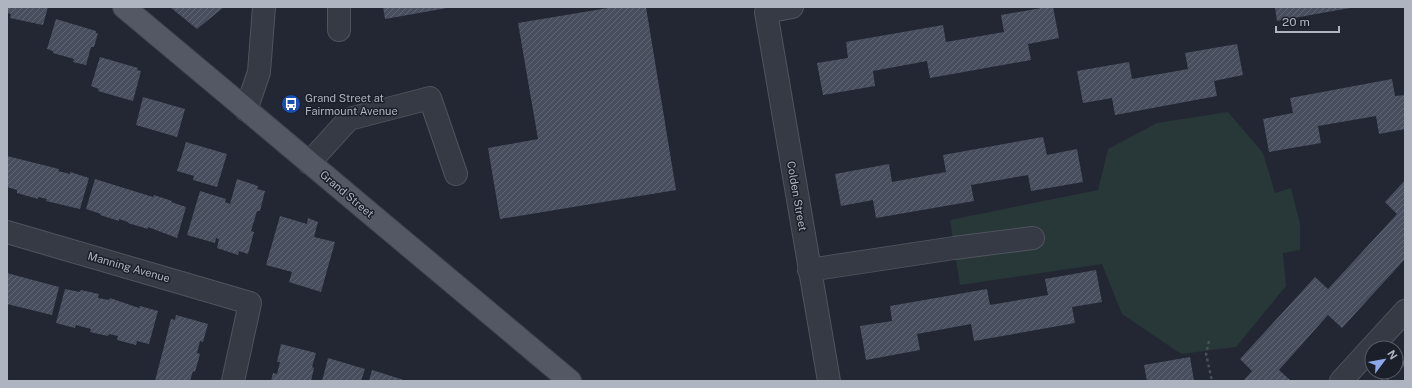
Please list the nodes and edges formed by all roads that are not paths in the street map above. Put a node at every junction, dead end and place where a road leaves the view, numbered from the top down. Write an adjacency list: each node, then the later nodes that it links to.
1 (124, 7): 6 (main road, Grand Street)
2 (264, 7): 6 (street)
3 (339, 7): 5 (street)
4 (792, 7): 11 (street, Colden Street)
5 (339, 30)
6 (246, 110): 7 (main road, Grand Street)
7 (309, 163): 8 (street); 14 (main road, Grand Street)
8 (456, 174)
9 (7, 232): 13 (street, Manning Avenue)
10 (1033, 238): 11 (street)
11 (810, 270): 15 (street, Colden Street)
12 (1405, 311): 16 (street)
13 (233, 381)
14 (570, 381)
15 (829, 381)
16 (1341, 381)

